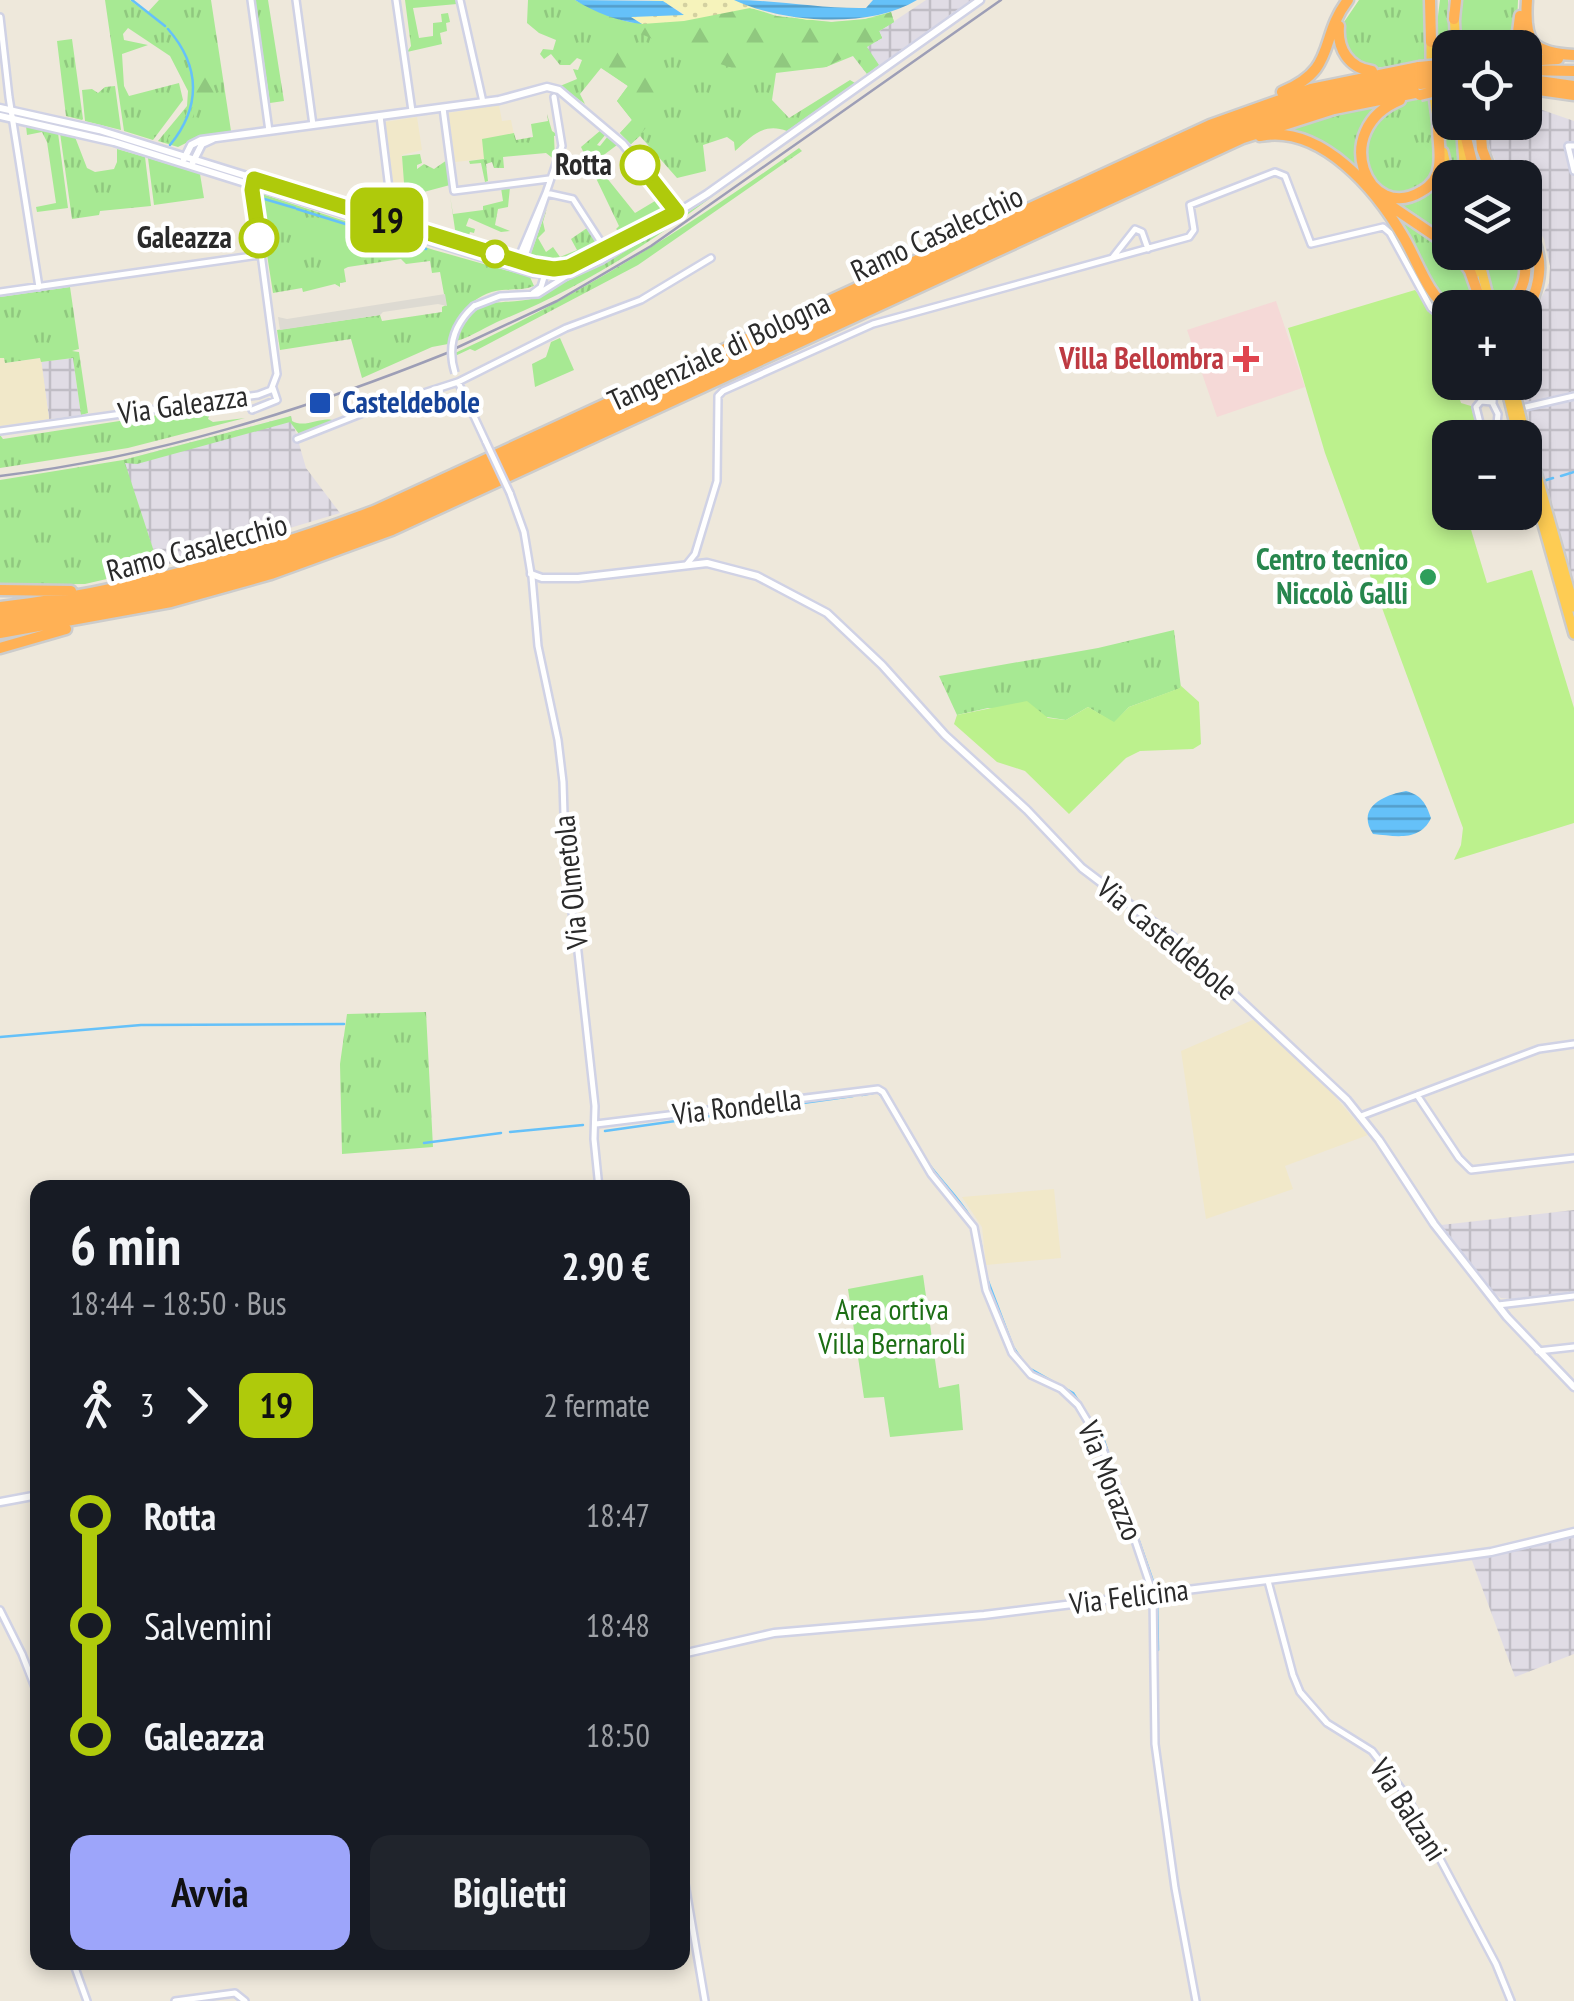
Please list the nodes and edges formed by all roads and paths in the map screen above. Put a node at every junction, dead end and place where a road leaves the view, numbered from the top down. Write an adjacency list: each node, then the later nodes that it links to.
1 (251, 0): 39 (street)
2 (296, 0): 38 (street)
3 (396, 0): 34 (street)
4 (460, 0): 31 (street)
5 (980, 0): 50 (street)
6 (1352, 0): 18 (highway); 35 (highway)
7 (1433, 0): 14 (highway)
8 (1455, 0): 11 (highway)
9 (1524, 0): 13 (highway); 15 (highway)
10 (0, 17): 36 (street)
11 (1454, 18): 12 (highway)
12 (1455, 30)
13 (1518, 30)
14 (1431, 42): 16 (highway)
15 (1574, 56): 17 (highway)
16 (1431, 58)
17 (1542, 59)
18 (1402, 70): 24 (highway, Tangenziale di Bologna); 35 (highway, Tangenziale di Bologna)
19 (1542, 71): 20 (highway)
20 (1574, 72)
21 (1432, 75): 24 (highway, Tangenziale di Bologna, bridge)
22 (1432, 79): 24 (highway, Ramo Casalecchio, bridge)
23 (1432, 82): 24 (highway, Ramo Casalecchio, bridge)
24 (1420, 83): 27 (highway, bridge); 40 (highway); 43 (highway, Tangenziale di Bologna); 89 (highway, Ramo Casalecchio); 90 (highway, Ramo Casalecchio)
25 (1574, 83): 26 (highway)
26 (1542, 84)
27 (1432, 88)
28 (1542, 88): 29 (highway)
29 (1574, 95)
30 (554, 96): 45 (street)
31 (484, 102): 32 (street); 50 (street)
32 (443, 108): 34 (street); 45 (street)
33 (0, 112): 36 (street)
34 (412, 112): 37 (street)
35 (1238, 113): 83 (highway, Tangenziale di Bologna)
36 (13, 114): 42 (street); 61 (street)
37 (380, 116): 38 (street); 49 (street)
38 (312, 125): 39 (street)
39 (269, 131): 42 (street)
40 (1438, 140)
41 (1574, 146): 44 (street)
42 (189, 160): 46 (street)
43 (1193, 160): 47 (highway); 88 (highway, Tangenziale di Bologna)
44 (1574, 171)
45 (549, 179): 48 (street)
46 (253, 182): 53 (street); 56 (street, Via Galeazza)
47 (1362, 184): 52 (highway); 62 (highway)
48 (546, 194): 55 (street); 59 (street)
49 (390, 198)
50 (677, 212): 51 (street)
51 (659, 224): 55 (street); 60 (street)
52 (1432, 233)
53 (459, 246): 59 (street); 60 (street)
54 (1148, 249): 58 (street); 58 (street); 65 (street)
55 (606, 250): 60 (street)
56 (260, 255): 61 (street); 67 (street, Via Galeazza)
57 (711, 258): 66 (street)
58 (1110, 260): 80 (street)
59 (520, 262): 60 (street)
60 (551, 275): 64 (street); 64 (street)
61 (38, 287): 63 (street)
62 (1432, 290)
63 (0, 292)
64 (530, 294): 66 (street, bridge)
65 (1432, 309)
66 (458, 382): 77 (street); 84 (street, bridge)
67 (272, 388): 73 (street); 76 (street, Via Galeazza)
68 (1574, 396): 72 (street)
69 (1495, 400): 71 (street)
70 (1481, 401): 71 (street); 75 (street)
71 (1493, 403): 75 (street)
72 (1526, 408)
73 (252, 410)
74 (1508, 412): 75 (street)
75 (1498, 414)
76 (0, 432)
77 (297, 439)
78 (1542, 500): 87 (highway)
79 (1542, 521): 92 (highway)
80 (696, 554): 81 (street); 82 (street)
81 (702, 563): 82 (street, Via Casteldebole); 97 (street, Via Casteldebole)
82 (686, 564): 84 (street, Via Casteldebole)
83 (171, 575): 85 (highway); 86 (highway, Tangenziale di Bologna)
84 (532, 576): 98 (street, Via Olmetola)
85 (0, 590)
86 (0, 607)
87 (1574, 607)
88 (116, 614): 91 (highway, Tangenziale di Bologna); 93 (highway)
89 (0, 616)
90 (0, 624)
91 (0, 632)
92 (1574, 634)
93 (0, 648)
94 (1574, 1044): 96 (street)
95 (878, 1089): 98 (street, Via Rondella); 110 (street, Via Morazzo)
96 (1417, 1095): 97 (street); 99 (street)
97 (1361, 1116): 102 (street, Via Casteldebole)
98 (596, 1124): 100 (street, Via Olmetola)
99 (1574, 1158)
100 (598, 1180)
101 (1574, 1296): 102 (street)
102 (1498, 1305): 104 (street, Via Casteldebole)
103 (1574, 1347): 104 (street)
104 (1538, 1351): 105 (street, Via Casteldebole)
105 (1574, 1387)
106 (30, 1496): 107 (street)
107 (0, 1502)
108 (1574, 1532): 109 (street, Via Felicina)
109 (1268, 1581): 110 (street, Via Felicina); 121 (street, Via Balzani)
110 (1153, 1594): 112 (street, Via Felicina); 120 (street, Via Morazzo)
111 (0, 1610): 113 (street)
112 (690, 1652)
113 (30, 1674)
114 (690, 1913): 119 (street)
115 (76, 1970): 116 (street)
116 (87, 2001)
117 (175, 2001): 118 (street)
118 (245, 2001)
119 (705, 2001)
120 (1196, 2001)
121 (1511, 2001)

